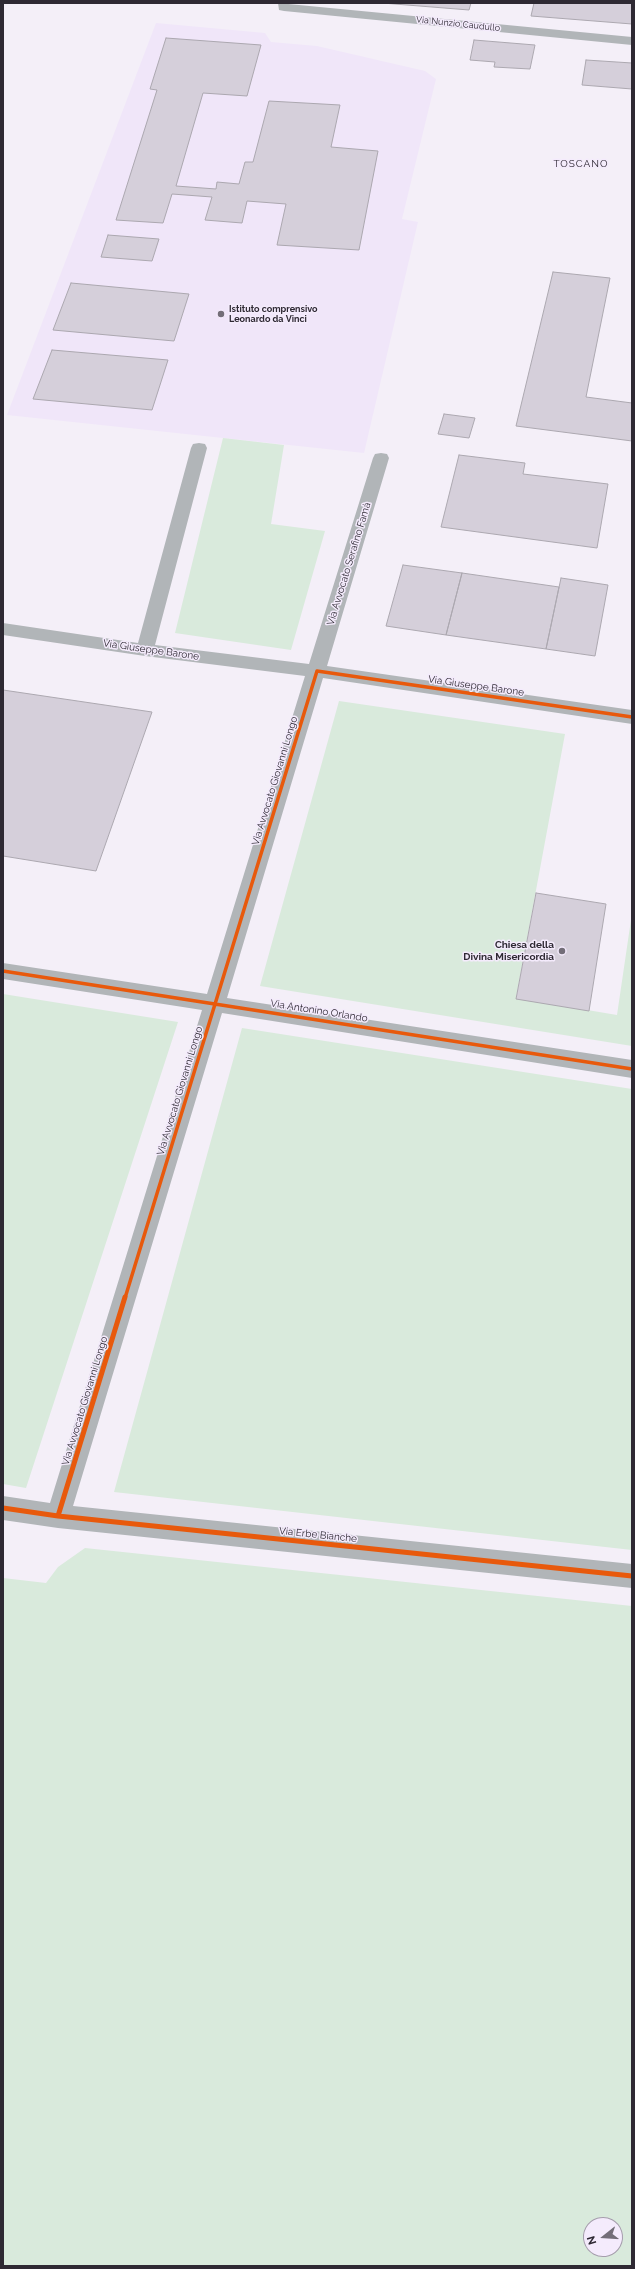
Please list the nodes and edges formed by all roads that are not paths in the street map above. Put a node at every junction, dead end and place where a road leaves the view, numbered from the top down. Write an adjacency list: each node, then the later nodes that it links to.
1 (285, 5): 2 (street, Via Nunzio Caudullo)
2 (632, 41)
3 (199, 448): 6 (street)
4 (381, 458): 7 (street, Via Avvocato Serafino Famà)
5 (3, 629): 6 (street, Via Giuseppe Barone)
6 (145, 650): 7 (street, Via Giuseppe Barone)
7 (317, 671): 8 (street, Via Giuseppe Barone); 10 (street, Via Avvocato Giovanni Longo)
8 (632, 716)
9 (3, 971): 10 (street, Via Antonino Orlando)
10 (215, 1003): 11 (street, Via Antonino Orlando); 13 (street, Via Avvocato Giovanni Longo)
11 (632, 1068)
12 (3, 1508): 13 (street, Via Erbe Bianche)
13 (58, 1516): 14 (street, Via Erbe Bianche)
14 (632, 1576)

